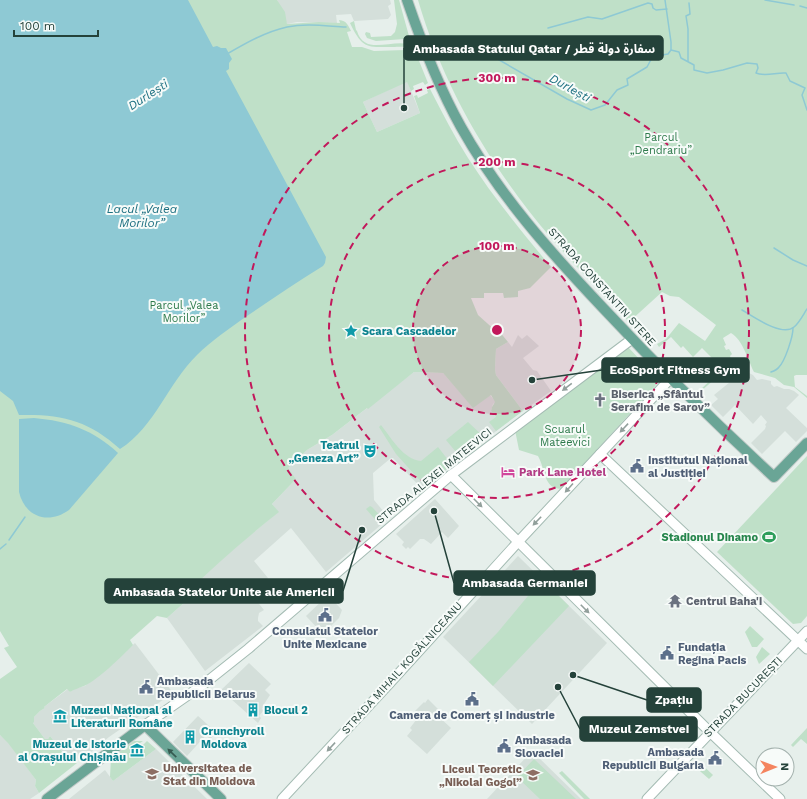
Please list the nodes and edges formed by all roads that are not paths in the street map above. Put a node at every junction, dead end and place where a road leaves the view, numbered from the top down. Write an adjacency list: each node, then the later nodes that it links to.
1 (407, 0): 2 (main road, STRADA CONSTANTIN STERE)
2 (632, 339): 3 (main road, STRADA CONSTANTIN STERE); 6 (main road, STRADA ALEXEI MATEEVICI, one-way to 6)
3 (670, 379): 4 (main road, STRADA CONSTANTIN STERE); 5 (main road, STRADA MIHAIL KOGĂLNICEANU, one-way to 5)
4 (807, 443)
5 (600, 454): 7 (main road, STRADA MIHAIL KOGĂLNICEANU, one-way to 7); 9 (main road)
6 (451, 475): 7 (main road, one-way to 7); 11 (main road, STRADA ALEXEI MATEEVICI)
7 (518, 542): 12 (main road, one-way to 12); 15 (main road, STRADA MIHAIL KOGĂLNICEANU, one-way to 15)
8 (807, 631): 9 (main road, STRADA BUCUREȘTI)
9 (798, 640): 10 (main road); 12 (main road, STRADA BUCUREȘTI)
10 (807, 649)
11 (145, 725): 13 (main road, STRADA ALEXEI MATEEVICI); 14 (main road, one-way to 11)
12 (710, 732): 16 (main road, STRADA BUCUREȘTI); 17 (main road)
13 (47, 799)
14 (221, 799)
15 (282, 799)
16 (647, 799)
17 (780, 799)

